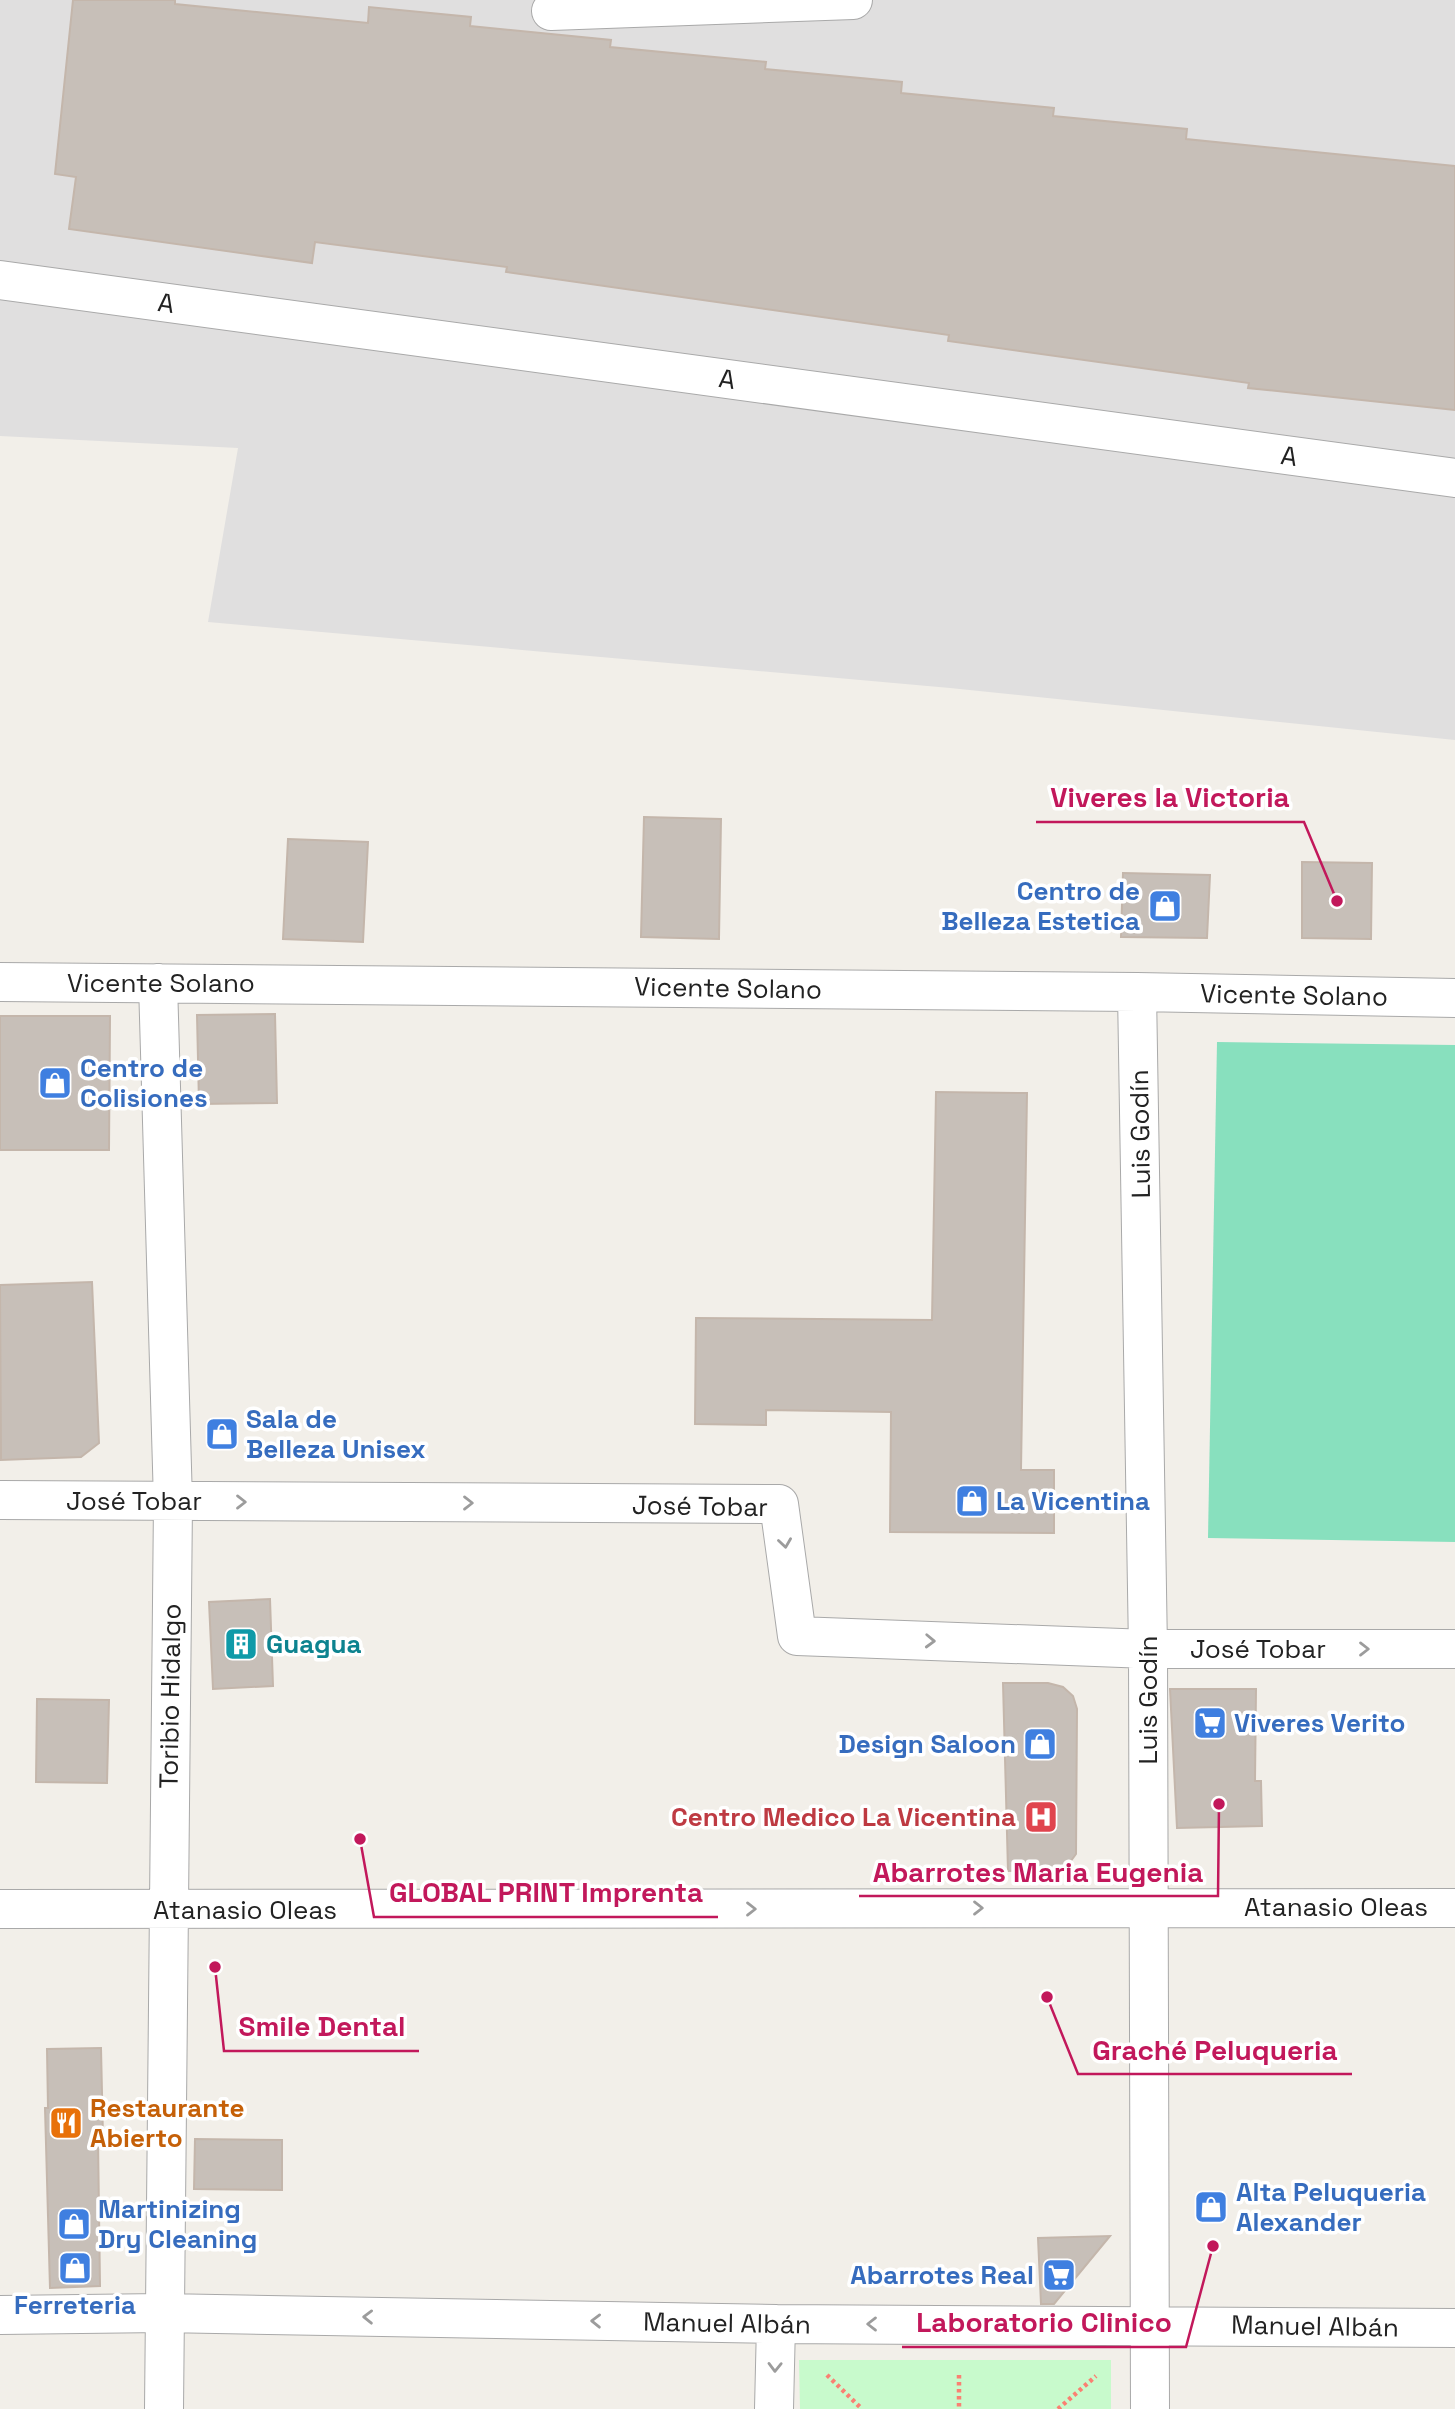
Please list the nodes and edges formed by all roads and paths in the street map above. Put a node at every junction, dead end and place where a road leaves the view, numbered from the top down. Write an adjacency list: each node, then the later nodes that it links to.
1 (853, 0): 2 (street)
2 (551, 11)
3 (0, 280): 4 (street, A)
4 (1455, 478)
5 (0, 982): 6 (street, Vicente Solano)
6 (158, 982): 7 (street, Vicente Solano); 10 (street, Toribio Hidalgo)
7 (1138, 992): 8 (street, Vicente Solano); 11 (street, Luis Godín)
8 (1455, 998)
9 (0, 1500): 10 (street, José Tobar)
10 (173, 1502): 11 (street, José Tobar, one-way to 11); 16 (street, Toribio Hidalgo)
11 (1148, 1649): 12 (street, José Tobar, one-way to 12); 13 (street, Luis Godín)
12 (1455, 1649)
13 (1146, 1908): 14 (street, Atanasio Oleas); 16 (street, Atanasio Oleas, one-way to 13); 20 (street, Luis Godín)
14 (1455, 1908)
15 (0, 1909): 16 (street, Atanasio Oleas)
16 (168, 1911): 17 (street, Toribio Hidalgo)
17 (162, 2313): 18 (street, Manuel Albán); 19 (street, Manuel Albán, one-way to 17); 25 (street, Toribio Hidalgo)
18 (0, 2315)
19 (776, 2324): 20 (street, Manuel Albán, one-way to 19); 26 (street, one-way to 26)
20 (1151, 2324): 21 (street, Manuel Albán); 30 (street, Luis Godín)
21 (1455, 2328)
22 (959, 2367): 28 (path)
23 (823, 2371): 27 (path)
24 (1100, 2373): 29 (path)
25 (164, 2409)
26 (774, 2409)
27 (862, 2409)
28 (959, 2409)
29 (1058, 2409)
30 (1150, 2409)

